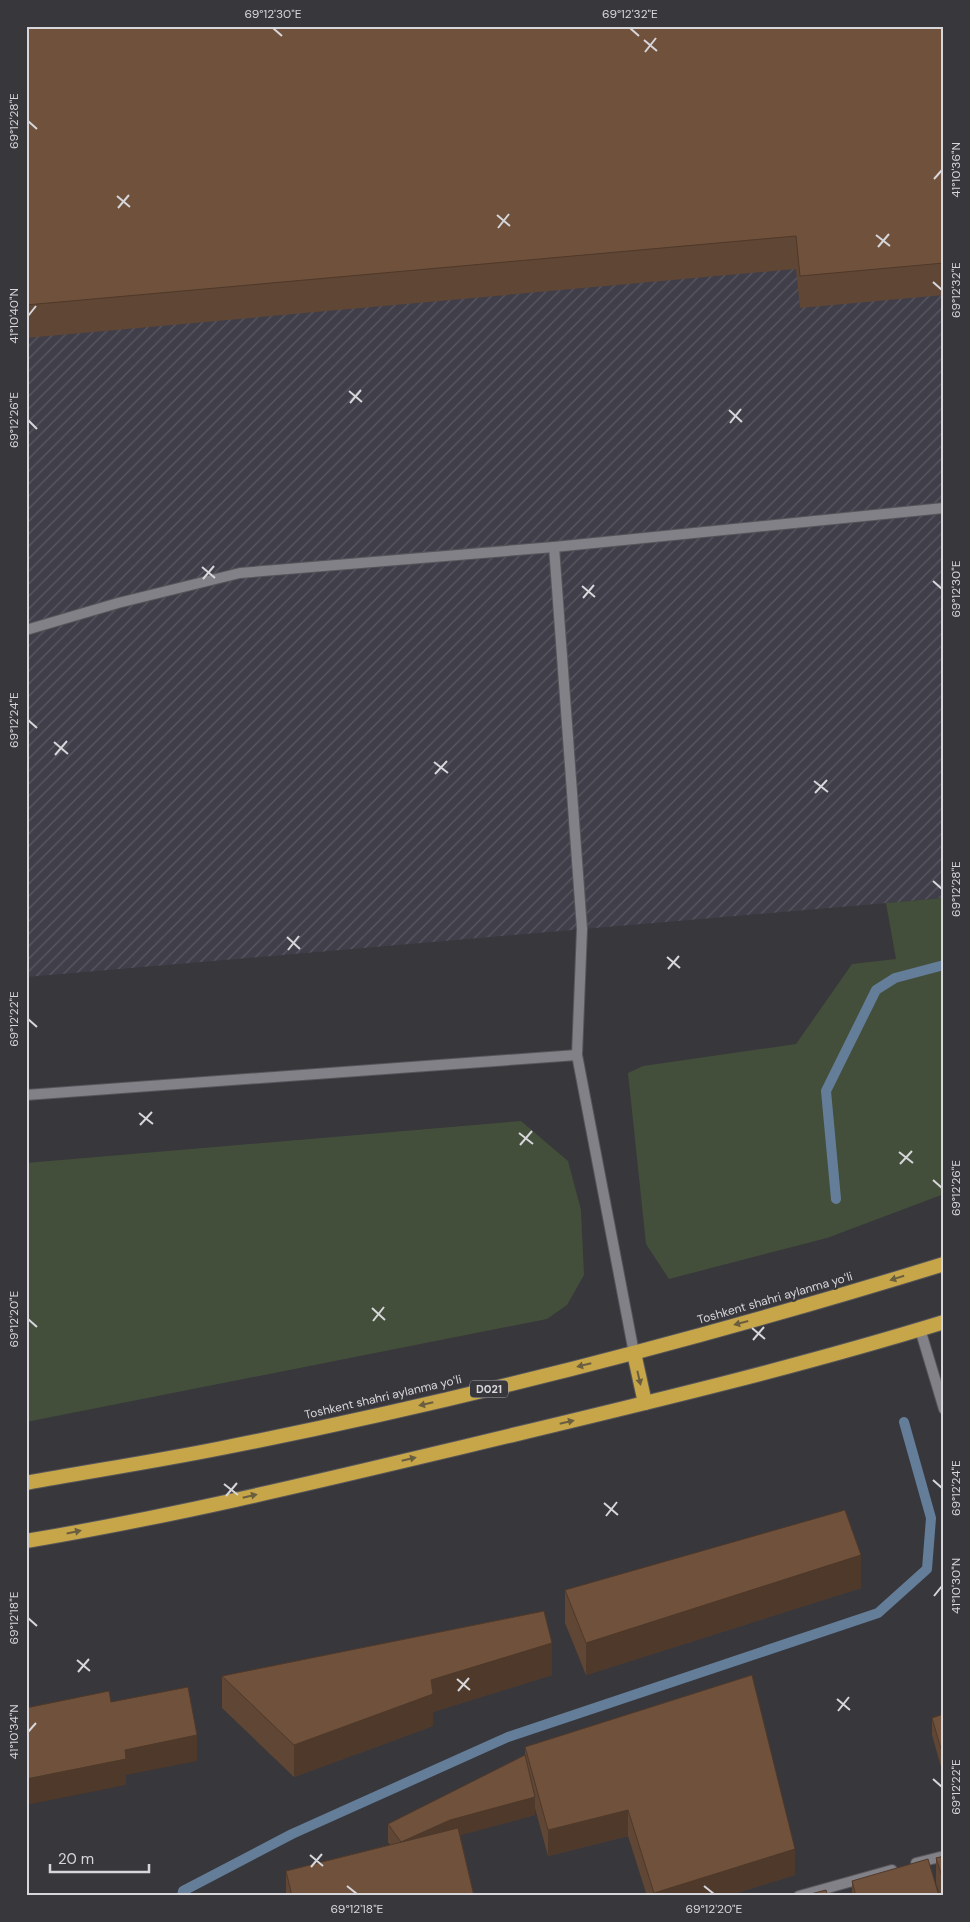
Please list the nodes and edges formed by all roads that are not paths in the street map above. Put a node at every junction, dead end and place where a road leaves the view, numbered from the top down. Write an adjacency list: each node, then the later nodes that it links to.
1 (944, 508): 2 (street)
2 (554, 546): 3 (street); 4 (street)
3 (26, 630)
4 (577, 1055): 5 (street); 9 (street)
5 (26, 1095)
6 (944, 1264): 9 (highway, Toshkent shahri aylanma yoʻli / D021, one-way to 9)
7 (944, 1322): 8 (highway)
8 (920, 1329): 10 (highway); 11 (street)
9 (634, 1353): 10 (highway, one-way to 10); 12 (highway, Toshkent shahri aylanma yoʻli / D021, one-way to 12)
10 (646, 1403): 13 (highway, one-way to 10)
11 (944, 1409)
12 (26, 1483)
13 (26, 1542)
14 (944, 1856): 15 (street)
15 (799, 1896)

